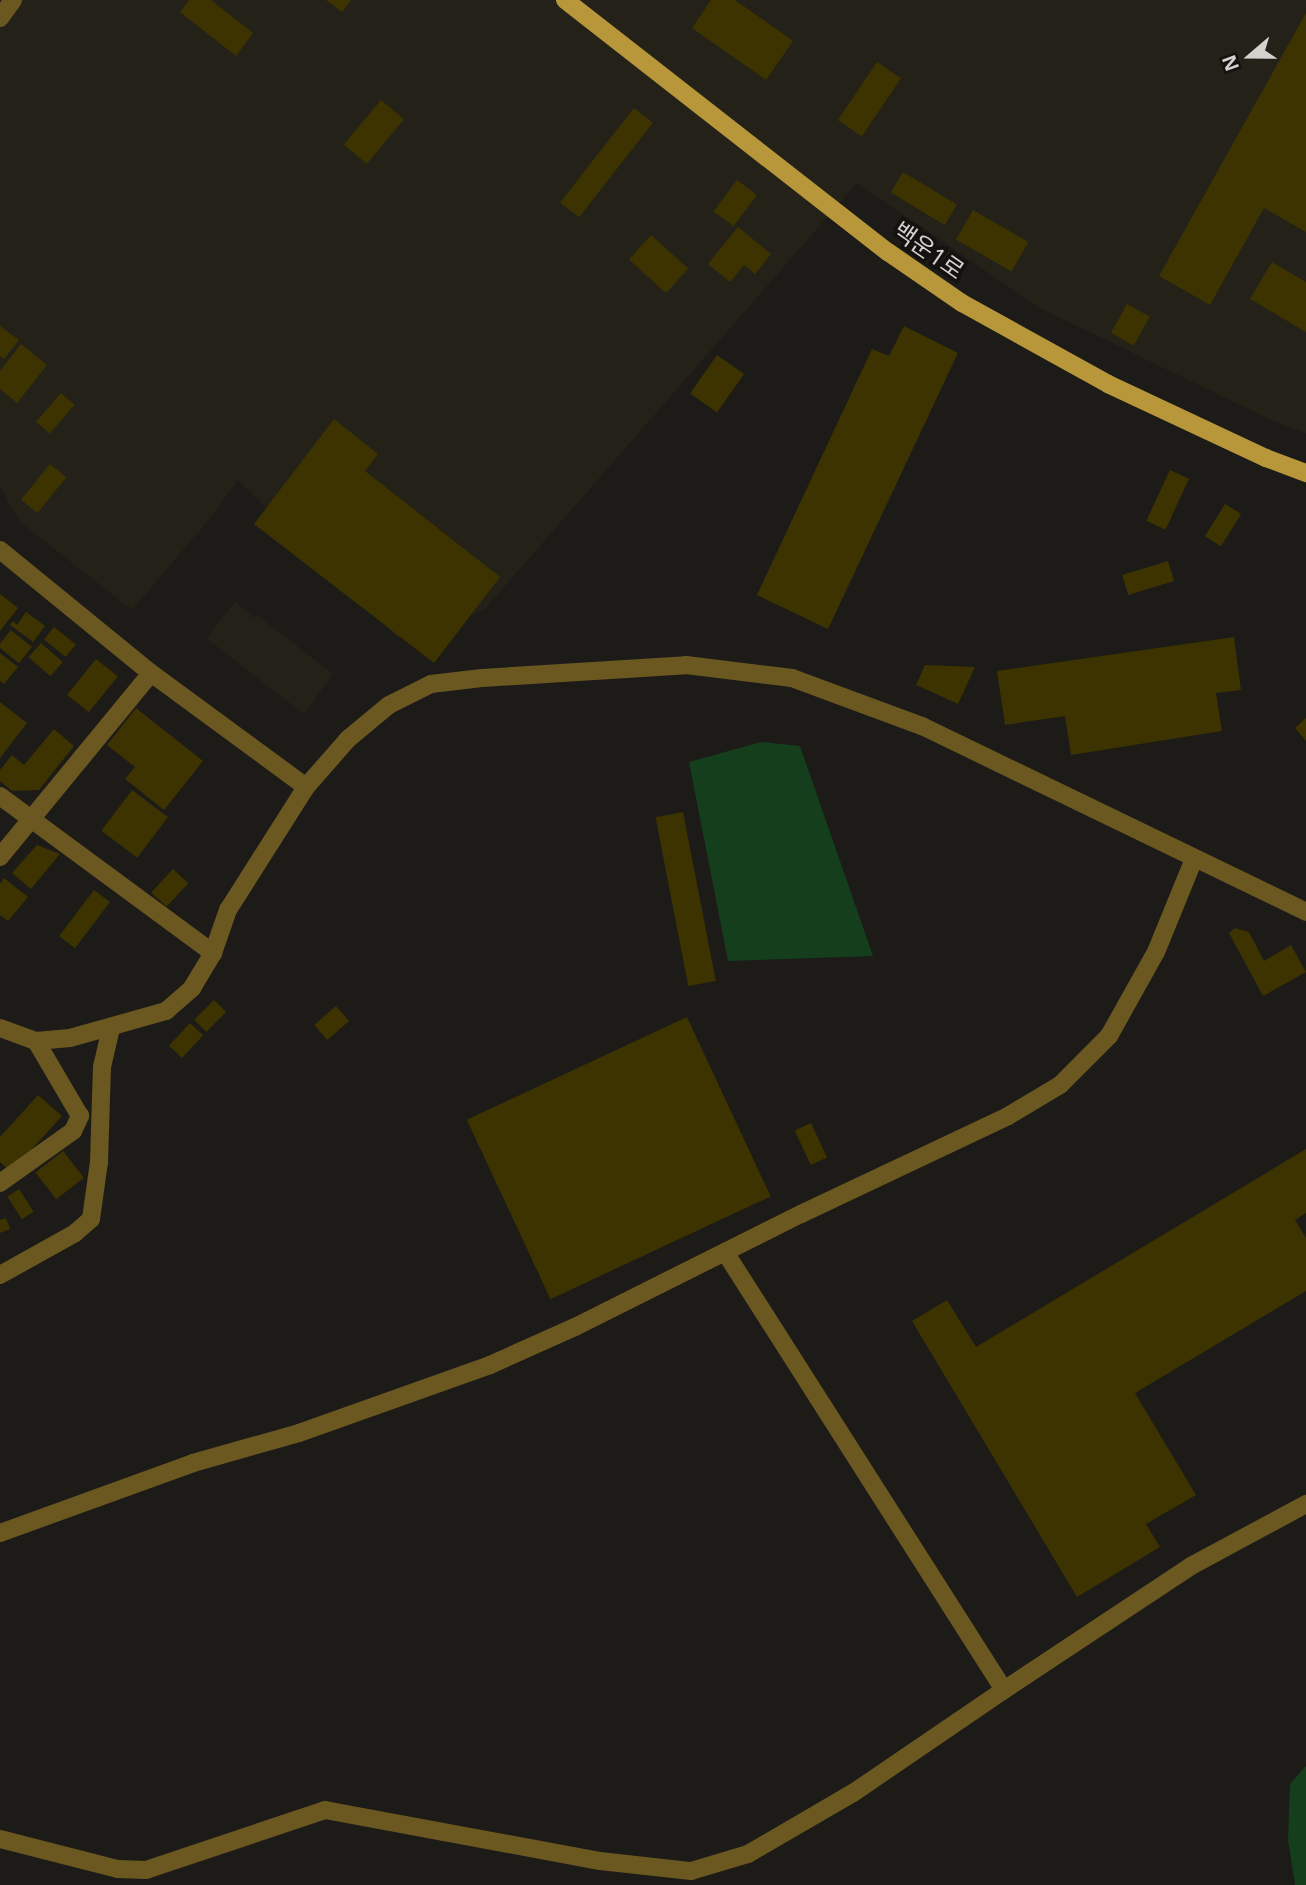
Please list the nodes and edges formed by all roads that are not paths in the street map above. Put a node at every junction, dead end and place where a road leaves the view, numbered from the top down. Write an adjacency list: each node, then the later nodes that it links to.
1 (13, 0): 3 (street)
2 (565, 0): 4 (main road, 백운1로)
3 (0, 18)
4 (1306, 473)
5 (0, 550): 6 (street)
6 (151, 673): 7 (street); 9 (street)
7 (306, 787): 11 (street); 13 (street)
8 (0, 796): 9 (street)
9 (32, 819): 10 (street); 13 (street)
10 (0, 857)
11 (1194, 859): 12 (street); 18 (street)
12 (1306, 912)
13 (213, 953): 15 (street)
14 (0, 1028): 16 (street)
15 (111, 1028): 16 (street); 19 (street)
16 (36, 1041): 17 (street)
17 (0, 1183)
18 (725, 1252): 21 (street); 22 (street)
19 (0, 1275)
20 (1306, 1504): 22 (street)
21 (0, 1533)
22 (1004, 1690): 23 (street)
23 (0, 1839)

